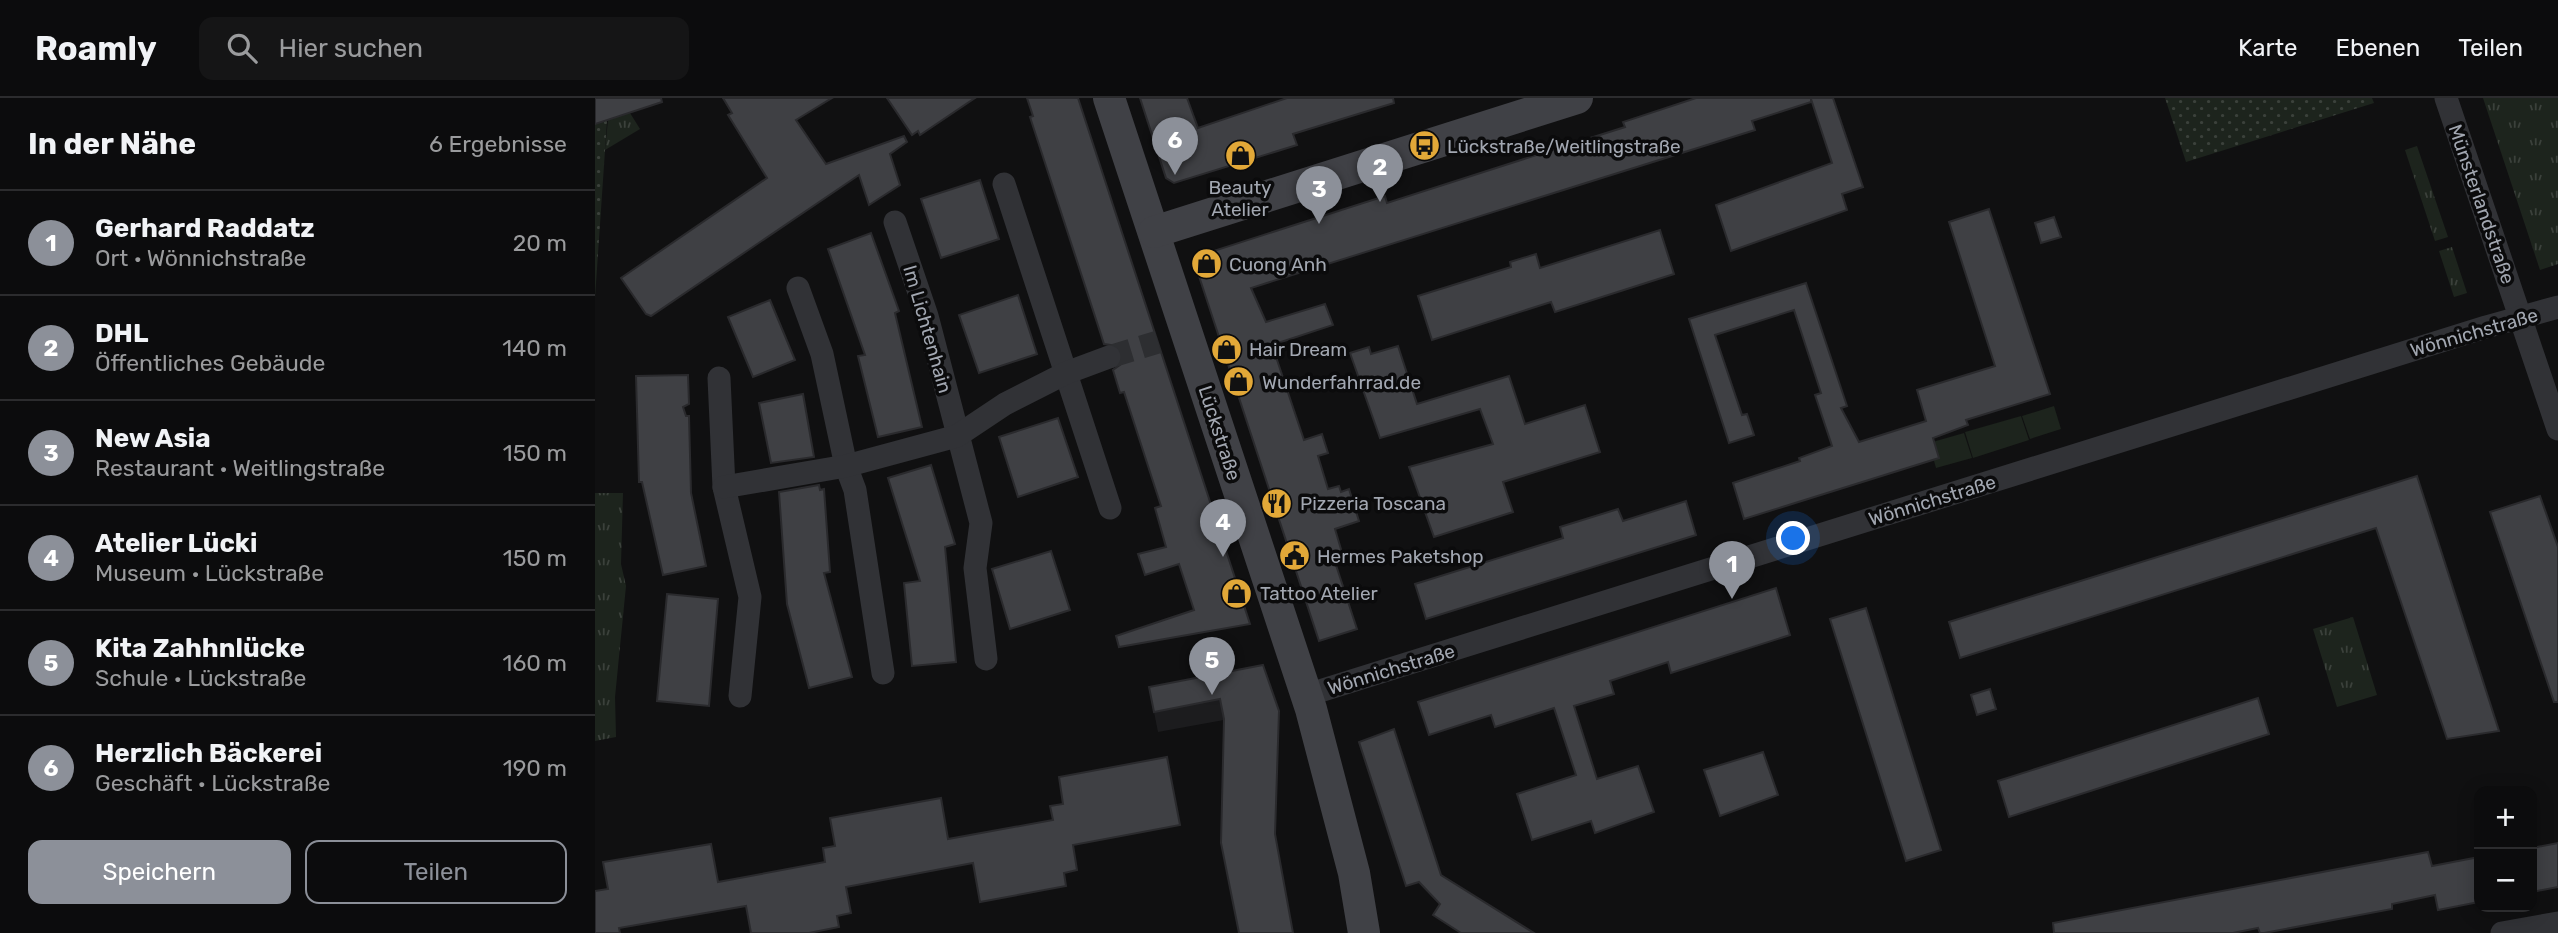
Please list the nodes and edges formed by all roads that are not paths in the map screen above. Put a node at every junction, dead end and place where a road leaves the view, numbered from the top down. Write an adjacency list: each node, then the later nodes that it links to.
1 (1109, 98): 6 (street, Lückstraße)
2 (1577, 98): 6 (street)
3 (2446, 98): 9 (street, Münsterlandstraße)
4 (1004, 184): 11 (street)
5 (895, 222): 14 (street, Im Lichtenhain)
6 (1154, 232): 20 (street, Lückstraße)
7 (798, 288): 15 (street)
8 (2558, 307): 9 (street, Wönnichstraße)
9 (2520, 318): 13 (street, Münsterlandstraße); 20 (street, Wönnichstraße)
10 (1109, 357): 11 (street)
11 (1066, 373): 14 (street); 17 (street)
12 (719, 378): 16 (street)
13 (2558, 429)
14 (957, 436): 15 (street); 18 (street, Im Lichtenhain)
15 (846, 466): 16 (street); 19 (street)
16 (724, 487): 21 (street)
17 (1110, 508)
18 (986, 659)
19 (883, 673)
20 (1307, 695): 23 (street, Lückstraße)
21 (740, 696)
22 (2558, 923): 24 (street)
23 (1364, 933)
24 (2502, 933)

